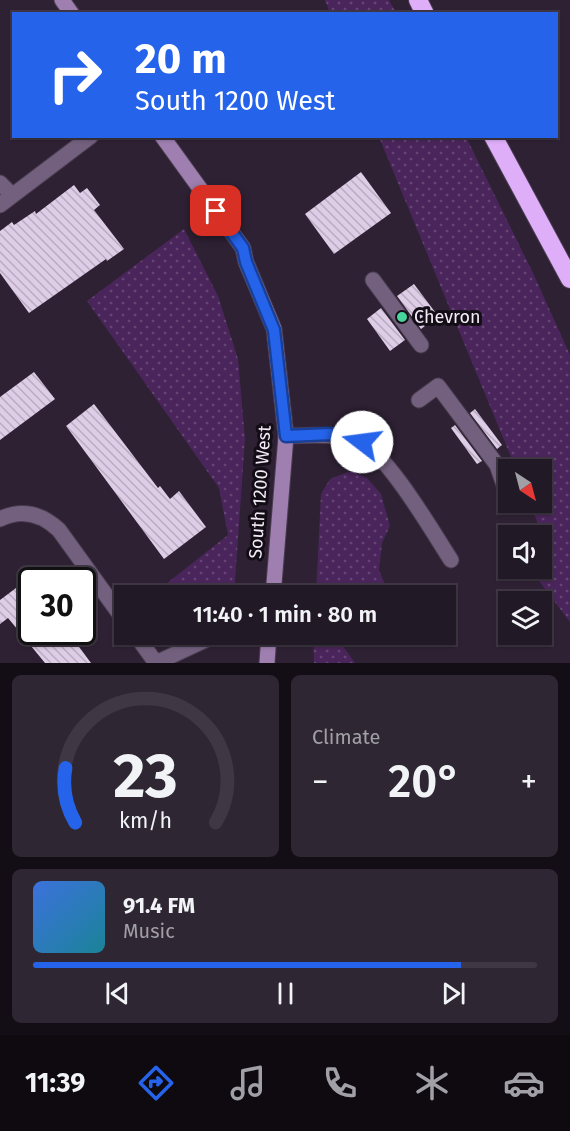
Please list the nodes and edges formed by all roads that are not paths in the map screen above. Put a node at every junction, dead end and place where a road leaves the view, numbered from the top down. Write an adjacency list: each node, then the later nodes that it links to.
1 (88, 138): 5 (street)
2 (163, 138): 10 (main road, South 1200 West)
3 (494, 138): 6 (highway)
4 (0, 183): 5 (street)
5 (6, 200)
6 (570, 279)
7 (373, 280): 8 (street)
8 (422, 345)
9 (419, 399): 11 (street)
10 (286, 436): 13 (street); 14 (main road, South 1200 West)
11 (498, 468)
12 (0, 519): 15 (street)
13 (451, 560)
14 (274, 585)
15 (114, 606)
16 (143, 645): 19 (street)
17 (195, 645): 19 (street)
18 (268, 645): 20 (main road)
19 (156, 663)
20 (267, 663)

